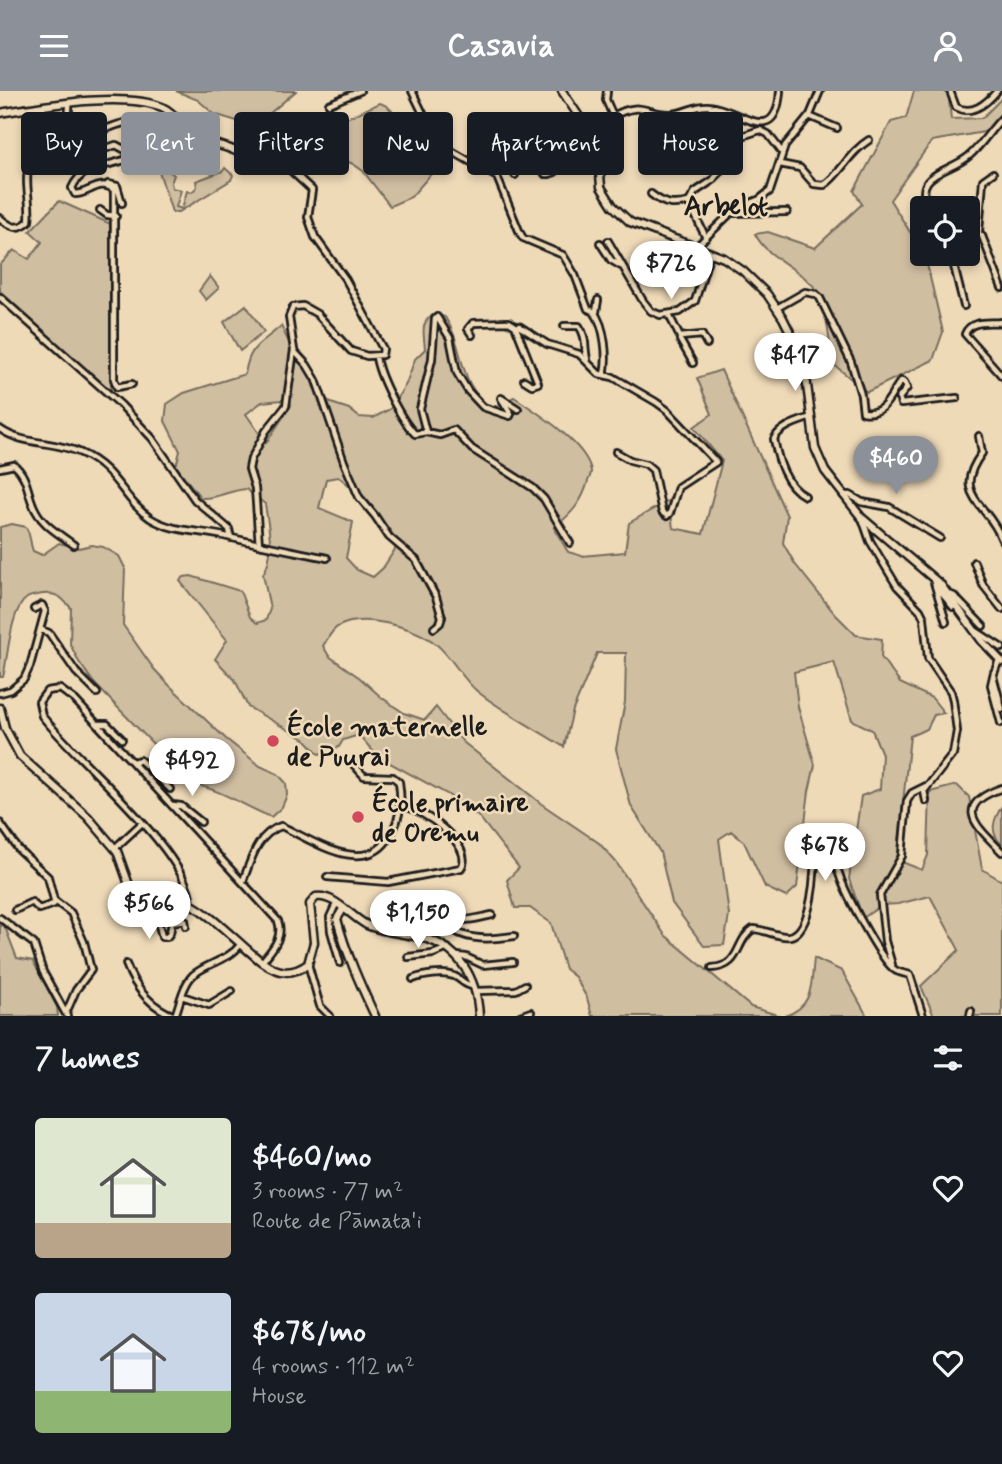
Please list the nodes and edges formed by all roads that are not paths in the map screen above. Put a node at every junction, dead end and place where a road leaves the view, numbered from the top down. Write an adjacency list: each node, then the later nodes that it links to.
1 (360, 91): 10 (street)
2 (412, 91): 61 (street)
3 (562, 91): 14 (main road)
4 (607, 91): 15 (street)
5 (780, 91): 22 (street)
6 (820, 91): 21 (street)
7 (950, 91): 8 (street)
8 (997, 91)
9 (69, 103): 11 (main road); 13 (main road); 46 (street)
10 (329, 104)
11 (27, 108): 12 (street); 20 (main road)
12 (28, 112)
13 (170, 112)
14 (576, 112)
15 (612, 112)
16 (624, 112): 17 (street)
17 (652, 112)
18 (684, 112): 19 (street)
19 (725, 112)
20 (0, 113)
21 (809, 115): 25 (street); 30 (street)
22 (743, 118)
23 (1000, 121): 26 (street); 39 (street)
24 (121, 125): 29 (street)
25 (837, 128)
26 (1002, 128)
27 (743, 136): 30 (street)
28 (869, 140): 32 (street)
29 (121, 147)
30 (782, 153): 32 (street)
31 (121, 161): 37 (street)
32 (780, 163): 44 (street)
33 (993, 173): 47 (street)
34 (296, 175): 70 (street)
35 (600, 175): 52 (main road)
36 (717, 175): 40 (street)
37 (106, 185): 41 (street); 45 (street)
38 (651, 194): 40 (street)
39 (924, 196)
40 (689, 202): 49 (street)
41 (122, 203)
42 (100, 210): 45 (street)
43 (787, 212): 44 (street)
44 (730, 213): 49 (street)
45 (116, 216): 76 (street)
46 (0, 218)
47 (980, 219)
48 (980, 234): 56 (street)
49 (706, 238): 52 (street)
50 (608, 241): 55 (street)
51 (600, 243): 55 (street)
52 (696, 247): 53 (main road)
53 (710, 252): 60 (main road); 62 (street)
54 (954, 266): 59 (street)
55 (621, 267): 62 (street)
56 (1002, 288)
57 (0, 297): 90 (street)
58 (598, 300): 61 (street)
59 (964, 306)
60 (777, 308): 77 (street); 79 (main road)
61 (594, 312): 73 (street)
62 (669, 315): 67 (street)
63 (1002, 322): 74 (street)
64 (564, 326): 71 (street)
65 (517, 327): 66 (street); 71 (street); 75 (street)
66 (472, 335)
67 (680, 337): 68 (street); 72 (street)
68 (707, 344)
69 (294, 350): 70 (street); 95 (street); 105 (street)
70 (376, 357): 81 (street)
71 (589, 363): 73 (street)
72 (693, 363)
73 (604, 375): 83 (street)
74 (1002, 376)
75 (524, 380)
76 (132, 384)
77 (957, 398)
78 (519, 409): 81 (street)
79 (812, 416): 86 (main road); 87 (street)
80 (0, 429): 90 (street)
81 (426, 432): 93 (street)
82 (979, 436): 92 (street)
83 (616, 452)
84 (0, 468): 85 (street)
85 (29, 487): 88 (street); 94 (street)
86 (842, 495): 89 (main road); 91 (street)
87 (805, 496)
88 (28, 503)
89 (862, 517): 98 (main road); 111 (street)
90 (231, 538): 95 (street)
91 (940, 538)
92 (1002, 540)
93 (570, 543)
94 (74, 545)
95 (259, 545): 96 (street)
96 (327, 558)
97 (974, 562): 102 (street)
98 (933, 580): 99 (main road); 100 (street); 103 (street)
99 (948, 593): 104 (street); 107 (main road)
100 (953, 607)
101 (34, 609): 106 (street)
102 (1002, 609)
103 (946, 622)
104 (983, 626)
105 (434, 628)
106 (40, 629): 112 (street); 113 (street)
107 (974, 630): 108 (street); 109 (main road)
108 (1002, 647)
109 (1001, 661): 110 (street)
110 (994, 672): 116 (street); 117 (street)
111 (951, 692): 114 (street); 122 (street)
112 (0, 693)
113 (97, 693)
114 (957, 697)
115 (0, 708): 131 (main road)
116 (1002, 709)
117 (1001, 723)
118 (96, 724): 119 (street); 120 (street); 130 (street)
119 (122, 739)
120 (133, 762): 124 (street); 126 (street)
121 (354, 765): 127 (street)
122 (927, 786): 125 (street); 159 (street)
123 (1002, 788): 132 (street)
124 (170, 789)
125 (926, 801)
126 (173, 805): 128 (street); 134 (street)
127 (401, 806): 133 (street); 134 (street)
128 (201, 822)
129 (0, 823): 137 (street)
130 (142, 823): 131 (street); 135 (street)
131 (115, 848): 138 (main road)
132 (1002, 852)
133 (327, 877)
134 (243, 881): 153 (street)
135 (184, 883): 136 (street); 139 (street)
136 (170, 899): 138 (main road); 139 (main road)
137 (54, 900): 142 (street); 166 (street)
138 (153, 901): 146 (street)
139 (191, 904): 149 (main road)
140 (337, 904): 141 (main road); 155 (street); 157 (main road)
141 (343, 909): 147 (main road); 169 (main road)
142 (15, 910)
143 (492, 915): 144 (street)
144 (440, 917): 147 (street); 148 (street)
145 (0, 918): 166 (street)
146 (186, 926)
147 (400, 933): 150 (main road)
148 (514, 936)
149 (240, 945): 153 (main road); 164 (street)
150 (447, 948): 151 (main road); 152 (street)
151 (456, 956): 154 (street); 162 (main road)
152 (408, 957)
153 (262, 962): 157 (main road)
154 (513, 962)
155 (340, 963)
156 (126, 964): 167 (street)
157 (307, 964): 168 (street)
158 (712, 968): 159 (street)
159 (892, 968): 172 (street)
160 (413, 979): 162 (street)
161 (525, 985): 162 (street)
162 (475, 988): 170 (main road)
163 (232, 991): 164 (street)
164 (182, 996): 167 (street)
165 (531, 1012): 171 (street)
166 (66, 1014)
167 (175, 1016)
168 (330, 1016)
169 (375, 1016)
170 (479, 1016)
171 (520, 1016)
172 (923, 1016)

